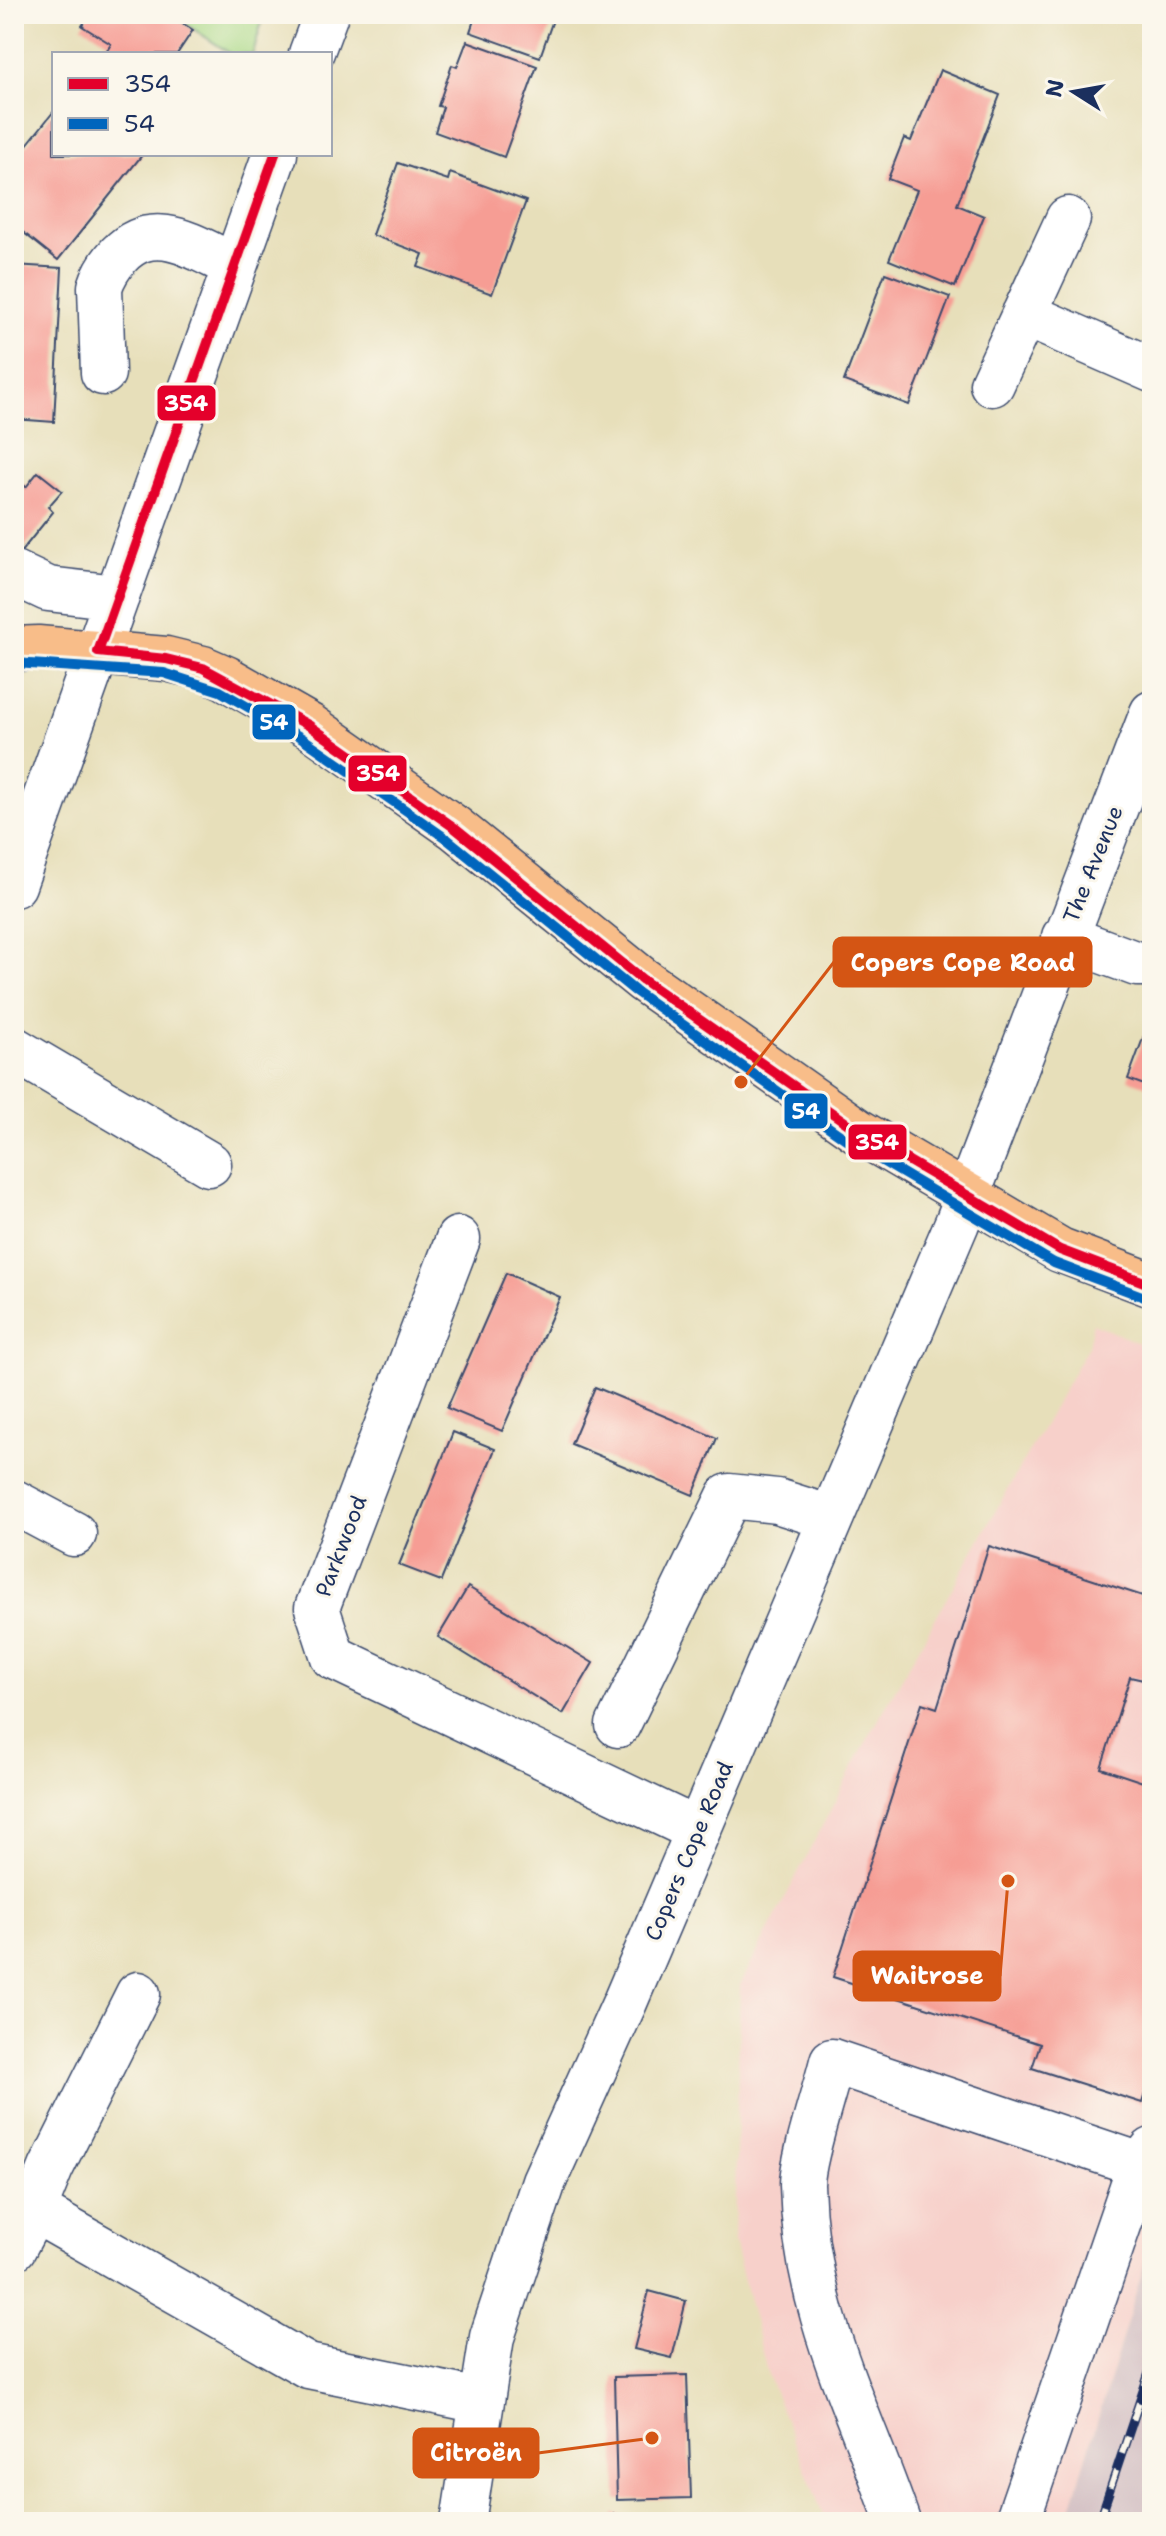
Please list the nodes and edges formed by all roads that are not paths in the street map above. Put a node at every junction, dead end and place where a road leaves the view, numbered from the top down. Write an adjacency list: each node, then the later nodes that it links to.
1 (326, 14): 2 (street)
2 (312, 52)
3 (274, 156): 5 (street)
4 (1068, 219): 6 (street)
5 (235, 266): 8 (street); 11 (street)
6 (1024, 314): 7 (street); 9 (street)
7 (1152, 370)
8 (103, 373)
9 (992, 384)
10 (14, 573): 11 (street)
11 (117, 597): 13 (street)
12 (14, 649): 13 (main road)
13 (98, 652): 16 (street); 21 (main road)
14 (1152, 713): 15 (street, The Avenue)
15 (1143, 767): 17 (street, The Avenue)
16 (14, 885)
17 (1064, 937): 18 (street); 21 (street, The Avenue)
18 (1152, 964)
19 (14, 1049): 20 (street)
20 (209, 1164)
21 (969, 1195): 23 (main road); 25 (street, Copers Cope Road)
22 (458, 1239): 28 (street, Parkwood)
23 (1152, 1285)
24 (14, 1502): 26 (street)
25 (831, 1518): 27 (street); 28 (street, Copers Cope Road)
26 (74, 1534)
27 (618, 1725)
28 (697, 1830): 33 (street, Copers Cope Road)
29 (138, 1994): 31 (street)
30 (1146, 2158): 35 (street); 36 (street)
31 (34, 2210): 32 (street); 33 (street)
32 (14, 2248)
33 (480, 2401): 34 (street, Copers Cope Road)
34 (463, 2522)
35 (898, 2522)
36 (1017, 2522)

